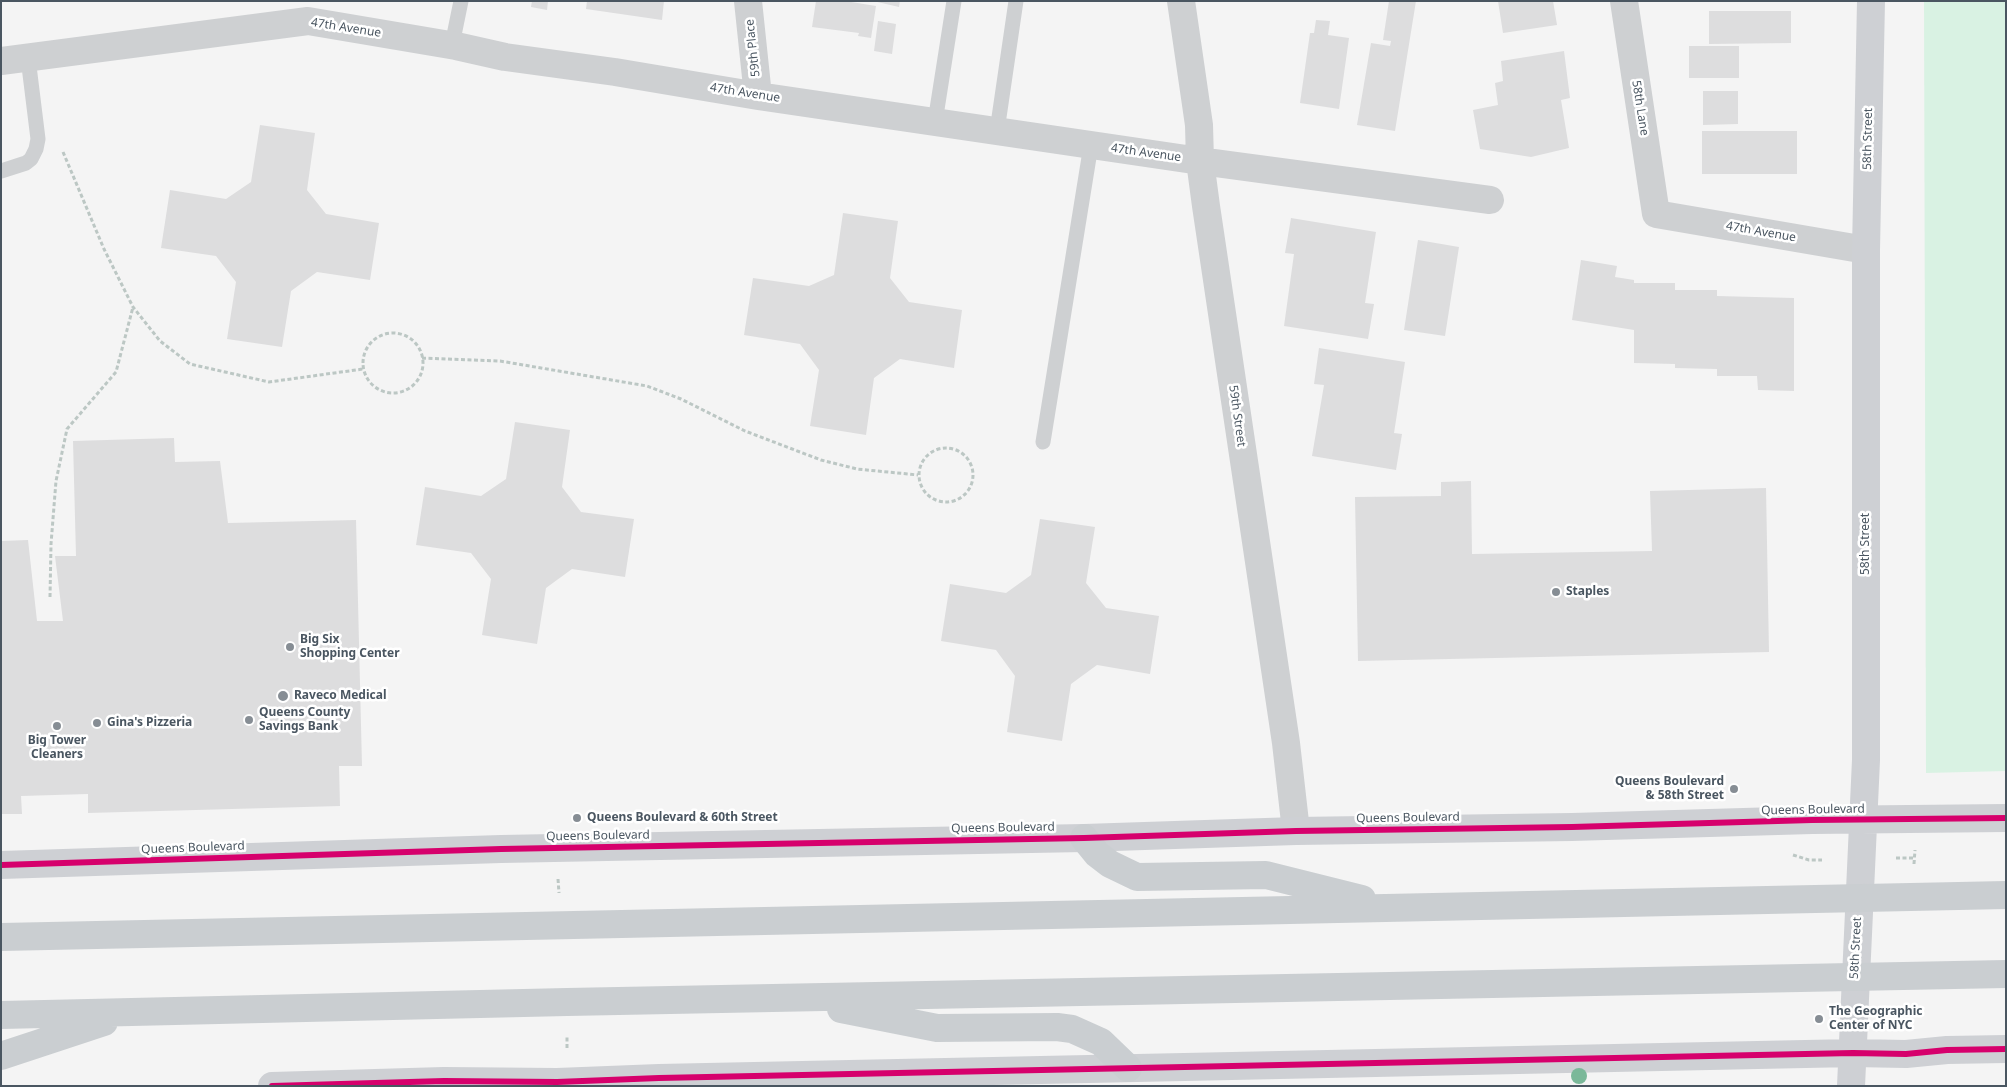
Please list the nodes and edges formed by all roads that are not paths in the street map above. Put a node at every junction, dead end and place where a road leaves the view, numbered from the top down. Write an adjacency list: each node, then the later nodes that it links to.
1 (461, 1): 9 (lane)
2 (748, 1): 11 (street, 59th Place)
3 (954, 1): 12 (lane)
4 (1016, 1): 13 (lane)
5 (1180, 1): 15 (street, 59th Street)
6 (1624, 1): 18 (street, 58th Lane)
7 (1871, 1): 19 (street, 58th Street)
8 (306, 11): 9 (street, 47th Avenue); 10 (street, 47th Avenue)
9 (452, 45): 11 (street, 47th Avenue)
10 (14, 59): 16 (lane)
11 (758, 96): 12 (street, 47th Avenue)
12 (935, 122): 13 (street, 47th Avenue)
13 (996, 131): 14 (street, 47th Avenue)
14 (1092, 145): 15 (street, 47th Avenue); 20 (lane)
15 (1200, 161): 17 (street, 47th Avenue); 23 (street, 59th Street)
16 (1, 171)
17 (1490, 200)
18 (1656, 214): 19 (street, 47th Avenue)
19 (1866, 250): 22 (street, 58th Street)
20 (1043, 442)
21 (2006, 818): 22 (street, Queens Boulevard)
22 (1862, 820): 23 (street, Queens Boulevard); 27 (street, 58th Street)
23 (1296, 831): 24 (street, Queens Boulevard)
24 (1084, 838): 25 (street, Queens Boulevard); 28 (main road)
25 (1, 865)
26 (2006, 895): 27 (main road)
27 (1859, 898): 28 (main road); 31 (street, 58th Street)
28 (1397, 908): 29 (main road)
29 (1, 937)
30 (2006, 974): 31 (main road)
31 (1855, 977): 32 (main road); 36 (street, 58th Street)
32 (794, 999): 33 (main road); 38 (main road)
33 (132, 1013): 34 (main road); 37 (main road)
34 (1, 1015)
35 (2006, 1049): 36 (street)
36 (1853, 1053): 38 (street); 43 (street, 58th Street)
37 (1, 1056)
38 (1128, 1068): 39 (street)
39 (930, 1079): 40 (street)
40 (504, 1083): 41 (street)
41 (404, 1085): 42 (street)
42 (272, 1086)
43 (1851, 1086)

